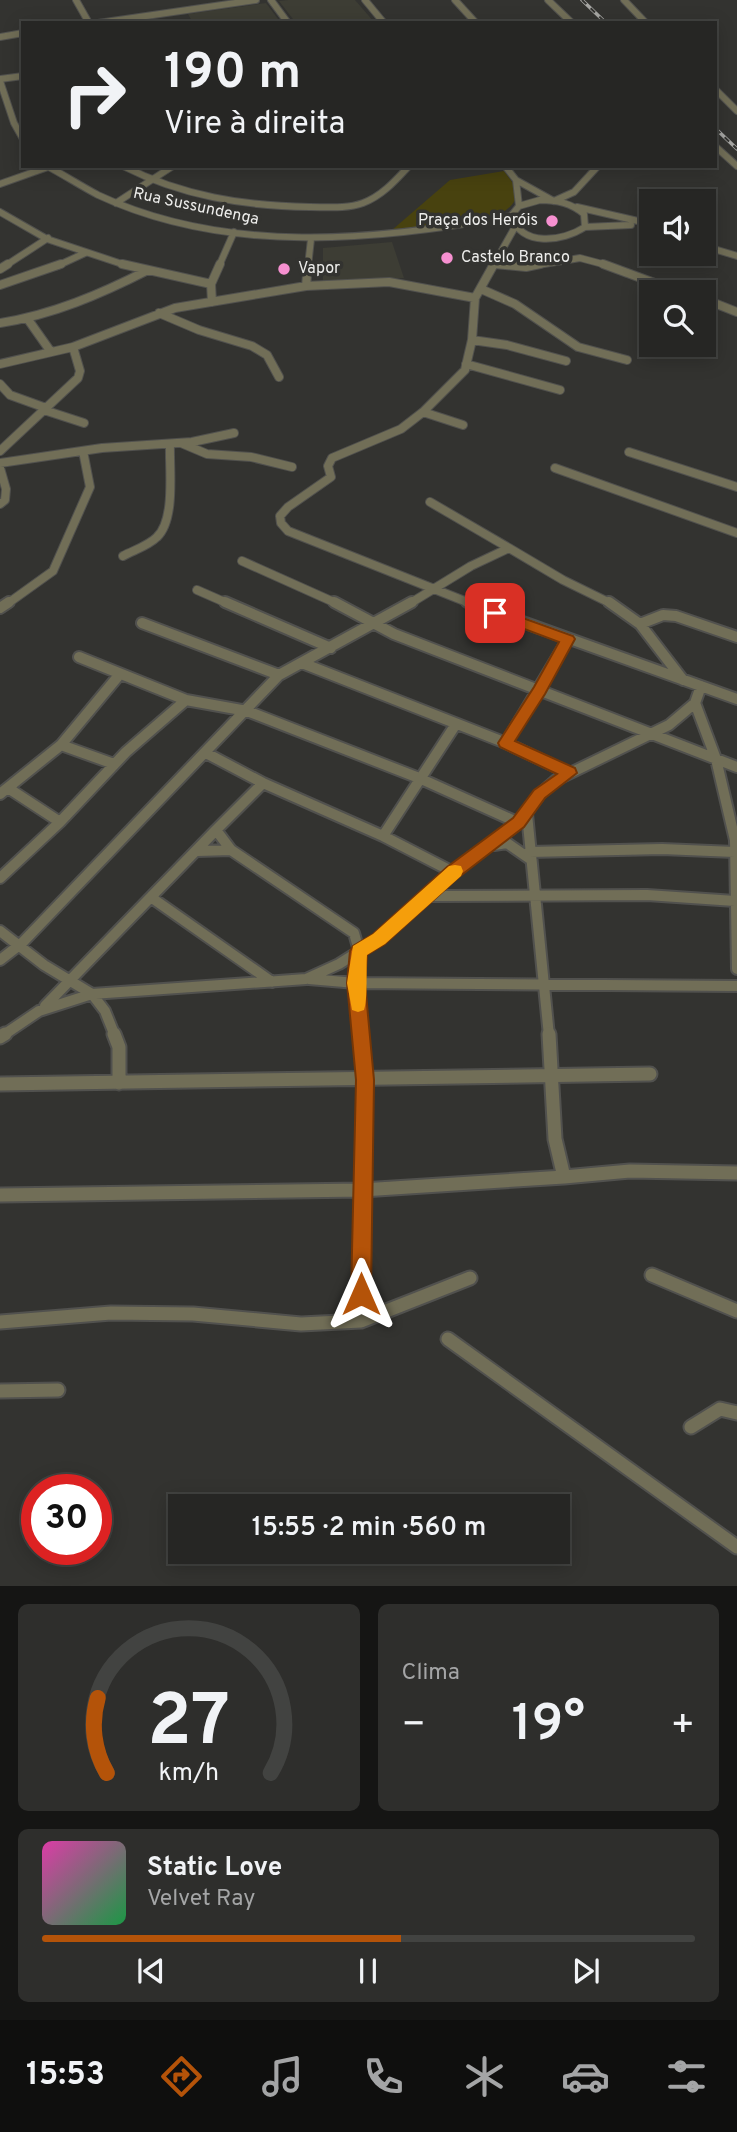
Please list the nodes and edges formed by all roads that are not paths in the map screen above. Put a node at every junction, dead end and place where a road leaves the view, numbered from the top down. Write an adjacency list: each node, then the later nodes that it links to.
1 (76, 0): 8 (street)
2 (256, 0): 9 (street)
3 (271, 0): 10 (street)
4 (365, 0): 11 (street)
5 (455, 0): 12 (street)
6 (548, 0): 13 (street)
7 (624, 0): 14 (street)
8 (88, 21)
9 (112, 21)
10 (287, 21)
11 (382, 21)
12 (474, 21)
13 (570, 21)
14 (644, 21)
15 (21, 33): 16 (street)
16 (0, 37)
17 (21, 76): 18 (street)
18 (0, 80): 21 (street)
19 (717, 91): 20 (street)
20 (737, 111)
21 (21, 135)
22 (717, 148): 23 (street)
23 (737, 166)
24 (42, 168): 33 (street)
25 (50, 168): 36 (street, Rua Sussundenga)
26 (126, 168): 32 (street)
27 (170, 168): 32 (street)
28 (407, 168): 32 (street)
29 (507, 168): 31 (street)
30 (596, 168): 34 (street)
31 (516, 180): 35 (street); 37 (street)
32 (151, 181): 36 (street)
33 (0, 184)
34 (574, 192): 35 (street); 38 (street)
35 (553, 200): 37 (street); 38 (street)
36 (117, 203): 46 (street, Rua Sussundenga)
37 (519, 206): 39 (street)
38 (573, 206): 41 (street); 44 (street)
39 (511, 216): 42 (street, Rua Sussundenga); 43 (street)
40 (2, 217): 47 (street)
41 (639, 221)
42 (474, 223): 43 (street, Rua Sussundenga); 48 (street, Rua Sussundenga)
43 (514, 226): 44 (street); 54 (street)
44 (585, 227): 45 (street)
45 (639, 227)
46 (234, 232): 48 (street, Rua Sussundenga); 58 (street)
47 (48, 238): 52 (street); 55 (street)
48 (311, 239): 60 (street)
49 (716, 244): 51 (street)
50 (716, 250): 53 (street)
51 (737, 250)
52 (85, 253): 56 (street); 59 (street)
53 (737, 256)
54 (495, 264): 57 (street); 61 (street)
55 (0, 269)
56 (148, 270): 58 (street); 69 (street)
57 (648, 280)
58 (211, 284): 64 (street)
59 (0, 285)
60 (306, 286): 62 (street); 64 (street)
61 (481, 289): 62 (street); 74 (street)
62 (475, 298): 71 (street)
63 (737, 299): 66 (street)
64 (212, 302): 68 (street)
65 (716, 303): 66 (street)
66 (726, 306): 67 (street)
67 (737, 312)
68 (159, 313): 72 (street); 78 (street)
69 (27, 318): 70 (street); 73 (street)
70 (0, 323)
71 (472, 340): 75 (street); 77 (street)
72 (73, 347): 73 (street); 81 (street)
73 (51, 352): 76 (street)
74 (627, 360)
75 (566, 361)
76 (0, 364)
77 (467, 364): 80 (street); 82 (street)
78 (279, 377)
79 (0, 384): 81 (street)
80 (559, 390)
81 (45, 409): 83 (street); 89 (street)
82 (423, 412): 84 (street); 101 (street)
83 (84, 423)
84 (463, 425)
85 (234, 433): 86 (street)
86 (181, 443): 87 (street); 92 (street)
87 (170, 444): 88 (street); 99 (street)
88 (83, 450): 91 (street); 103 (street)
89 (0, 451)
90 (629, 452): 94 (street)
91 (0, 466): 96 (street)
92 (292, 467)
93 (555, 468): 97 (street)
94 (737, 487)
95 (430, 502): 98 (street)
96 (0, 504)
97 (737, 533)
98 (509, 548): 101 (street); 106 (street)
99 (123, 556)
100 (242, 561): 105 (street)
101 (435, 588): 105 (street); 108 (street)
102 (197, 590): 109 (street)
103 (0, 608)
104 (142, 623): 113 (street)
105 (377, 623): 109 (street); 116 (street)
106 (640, 624): 107 (street); 114 (street)
107 (737, 637)
108 (568, 639): 114 (street); 116 (street)
109 (331, 648): 111 (street)
110 (79, 657): 112 (street)
111 (302, 663): 113 (street); 121 (street)
112 (120, 674): 118 (street); 124 (street)
113 (279, 676): 120 (street)
114 (683, 680): 115 (street)
115 (701, 687): 117 (street); 119 (street)
116 (540, 690): 122 (street); 123 (street)
117 (737, 699)
118 (186, 700): 120 (street); 127 (street)
119 (695, 703): 122 (street); 126 (street)
120 (247, 711): 125 (street); 130 (street)
121 (456, 724): 123 (street); 130 (street)
122 (650, 733): 126 (street); 129 (street)
123 (506, 743): 129 (street)
124 (61, 745): 127 (street); 132 (street)
125 (206, 753): 131 (street); 152 (street)
126 (716, 759): 128 (street); 137 (street)
127 (114, 764): 134 (street)
128 (737, 767)
129 (569, 773): 133 (street)
130 (419, 778): 133 (street); 136 (street)
131 (263, 783): 135 (street); 136 (street)
132 (4, 791): 134 (street)
133 (523, 818): 138 (street); 141 (street)
134 (60, 822): 142 (street)
135 (216, 830): 139 (street); 140 (street)
136 (383, 836): 143 (street)
137 (736, 844): 141 (street); 148 (street)
138 (488, 847): 141 (street); 143 (street)
139 (231, 850): 140 (street); 150 (street)
140 (197, 851): 146 (street)
141 (530, 855): 147 (street)
142 (5, 865): 144 (street)
143 (453, 872): 145 (street)
144 (0, 878)
145 (429, 896): 147 (street); 151 (street)
146 (152, 898): 157 (street); 158 (street)
147 (534, 898): 148 (street); 160 (street)
148 (735, 901): 155 (street)
149 (0, 931): 152 (street)
150 (354, 933): 151 (street); 153 (street)
151 (379, 939): 153 (street)
152 (18, 946): 154 (street); 157 (street)
153 (359, 951): 156 (street); 159 (street)
154 (0, 960)
155 (737, 969)
156 (306, 979): 158 (street); 159 (street)
157 (71, 982): 162 (street); 163 (street)
158 (272, 982): 162 (street)
159 (356, 983): 160 (street); 167 (street)
160 (544, 985): 161 (street); 166 (street)
161 (737, 986)
162 (92, 994): 163 (street); 168 (street)
163 (39, 1011): 164 (street)
164 (0, 1037)
165 (650, 1074): 166 (street)
166 (553, 1075): 167 (street); 171 (street)
167 (365, 1080): 168 (street); 172 (street)
168 (119, 1083): 169 (street)
169 (0, 1084)
170 (737, 1173): 171 (street)
171 (564, 1177): 172 (street)
172 (362, 1190): 173 (street); 177 (street)
173 (0, 1195)
174 (652, 1275): 176 (street)
175 (470, 1278): 177 (street)
176 (737, 1311)
177 (361, 1321): 178 (street)
178 (0, 1322)
179 (448, 1339): 184 (street)
180 (58, 1390): 181 (street)
181 (0, 1391)
182 (737, 1413): 183 (street)
183 (691, 1427)
184 (737, 1547)

